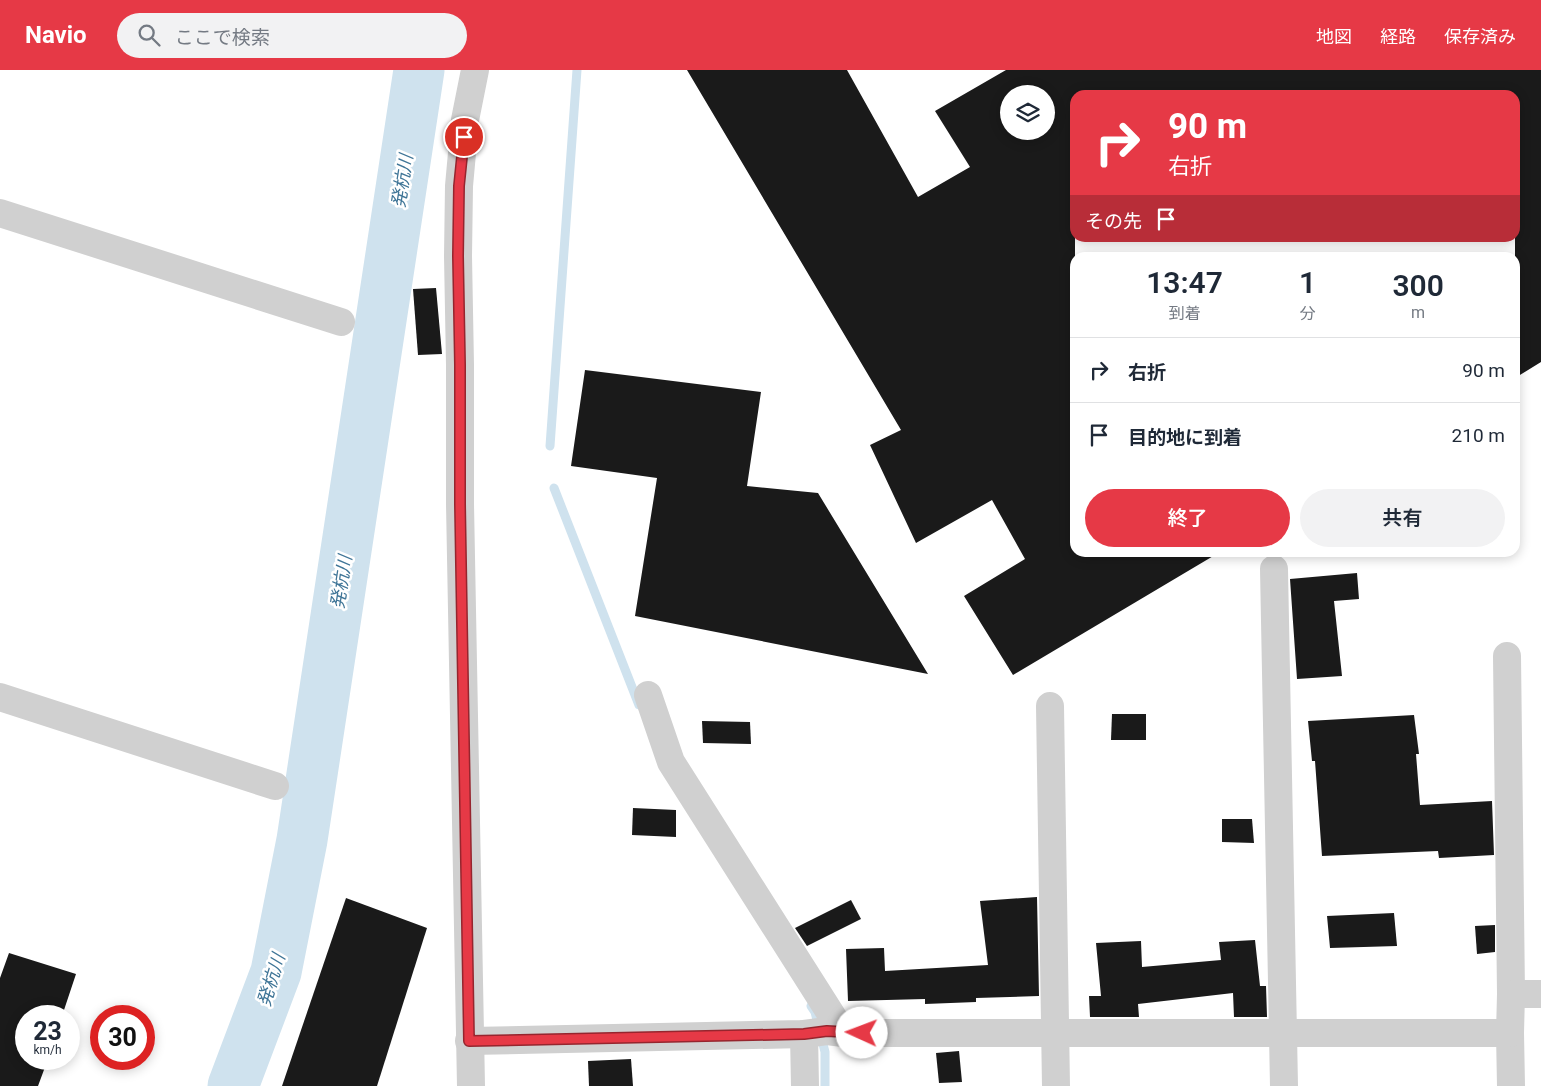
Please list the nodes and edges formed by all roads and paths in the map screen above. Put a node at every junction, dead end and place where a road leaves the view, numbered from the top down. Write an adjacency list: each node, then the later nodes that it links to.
1 (475, 70): 16 (street)
2 (0, 213): 3 (street)
3 (341, 322)
4 (1274, 569): 15 (street)
5 (1507, 656): 10 (street)
6 (648, 695): 12 (street)
7 (0, 697): 9 (street)
8 (1050, 706): 13 (street)
9 (275, 786)
10 (1511, 994): 11 (street); 14 (street)
11 (1541, 994)
12 (822, 1032): 13 (street); 16 (street); 18 (street)
13 (1056, 1033): 15 (street); 19 (street)
14 (1510, 1033): 15 (street); 21 (street)
15 (1284, 1035): 20 (street)
16 (469, 1041): 17 (street)
17 (471, 1086)
18 (805, 1086)
19 (1056, 1086)
20 (1284, 1086)
21 (1511, 1086)

